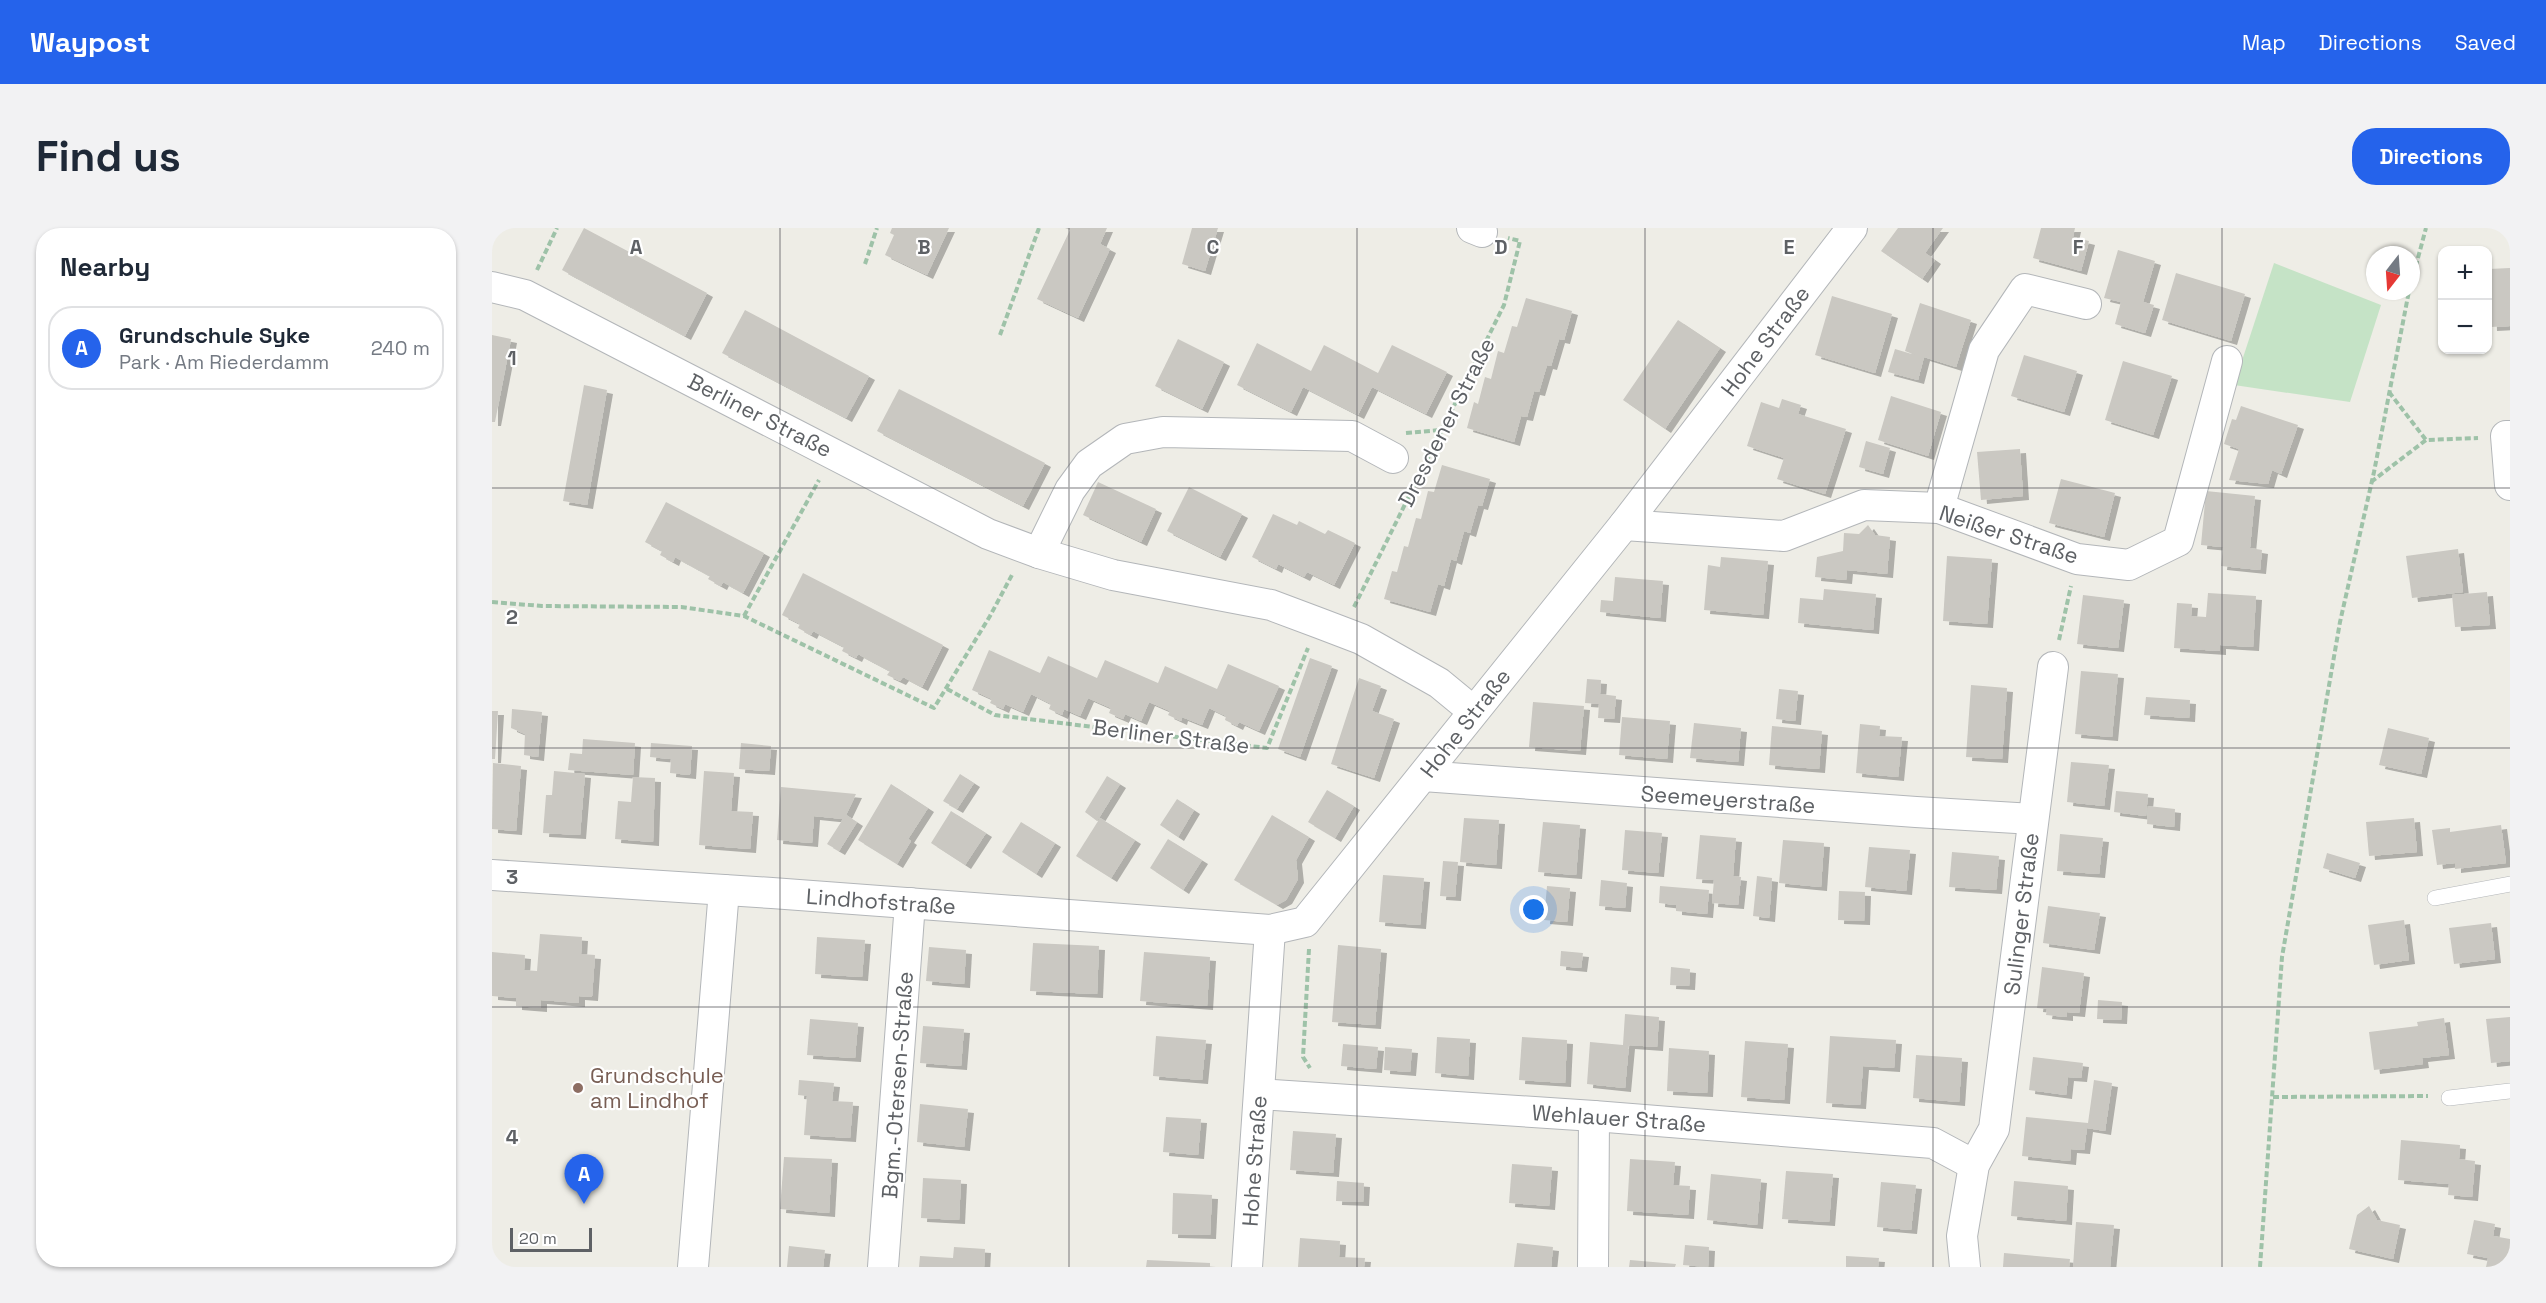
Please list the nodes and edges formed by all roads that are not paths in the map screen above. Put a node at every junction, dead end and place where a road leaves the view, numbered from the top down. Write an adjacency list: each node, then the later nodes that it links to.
1 (1852, 228): 9 (street, Hohe Straße)
2 (492, 287): 10 (street, Berliner Straße)
3 (2086, 304): 8 (street)
4 (2227, 361): 8 (street, Neißer Straße)
5 (2508, 436): 7 (street)
6 (1393, 458): 10 (street, Dresdener Straße)
7 (2510, 485)
8 (1939, 508): 9 (street, Neißer Straße)
9 (1624, 525): 12 (street, Hohe Straße)
10 (1032, 551): 12 (street, Berliner Straße)
11 (2053, 668): 14 (street, Sulinger Straße)
12 (1473, 711): 13 (street, Hohe Straße)
13 (1423, 776): 14 (street, Seemeyerstraße); 20 (street, Hohe Straße)
14 (2033, 819): 25 (street, Sulinger Straße)
15 (492, 875): 17 (street, Lindhofstraße)
16 (2510, 884): 18 (lane)
17 (724, 890): 19 (street, Lindhofstraße); 26 (street)
18 (2435, 898)
19 (910, 903): 20 (street, Lindhofstraße); 27 (street, Bgm.-Otersen-Straße)
20 (1270, 930): 22 (street, Hohe Straße)
21 (2510, 1090): 23 (lane)
22 (1258, 1094): 24 (street, Wehlauer Straße); 28 (street, Hohe Straße)
23 (2449, 1098)
24 (1594, 1116): 25 (street, Wehlauer Straße); 29 (street)
25 (1974, 1165): 30 (street, Sulinger Straße)
26 (693, 1267)
27 (883, 1267)
28 (1246, 1267)
29 (1593, 1267)
30 (1965, 1267)

